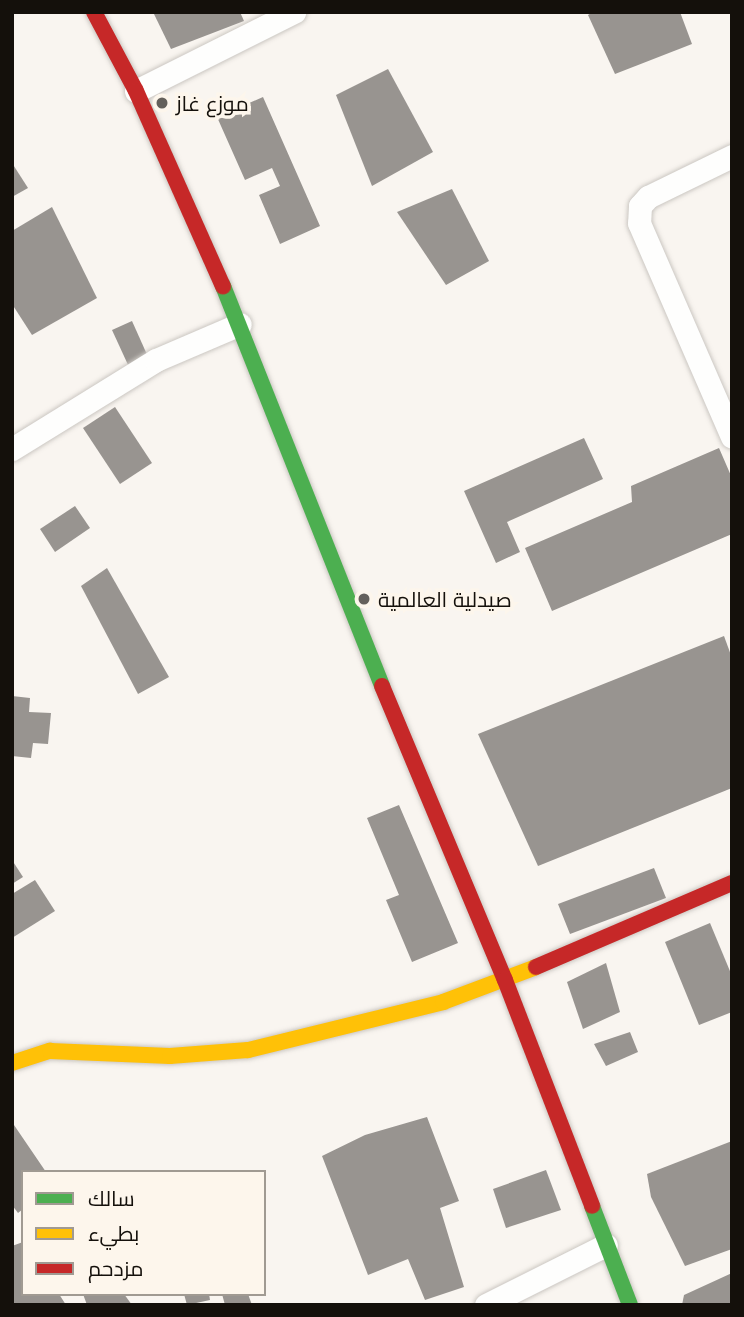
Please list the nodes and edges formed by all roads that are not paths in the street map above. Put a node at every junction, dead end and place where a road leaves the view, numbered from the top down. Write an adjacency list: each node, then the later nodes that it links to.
1 (93, 12): 3 (street)
2 (294, 12): 3 (street)
3 (136, 91): 5 (street)
4 (732, 156): 6 (street)
5 (240, 324): 7 (street); 9 (street)
6 (730, 428)
7 (12, 449)
8 (732, 883): 9 (street)
9 (505, 980): 10 (street); 11 (street)
10 (12, 1063)
11 (606, 1245): 12 (street); 13 (street)
12 (486, 1305)
13 (630, 1305)

